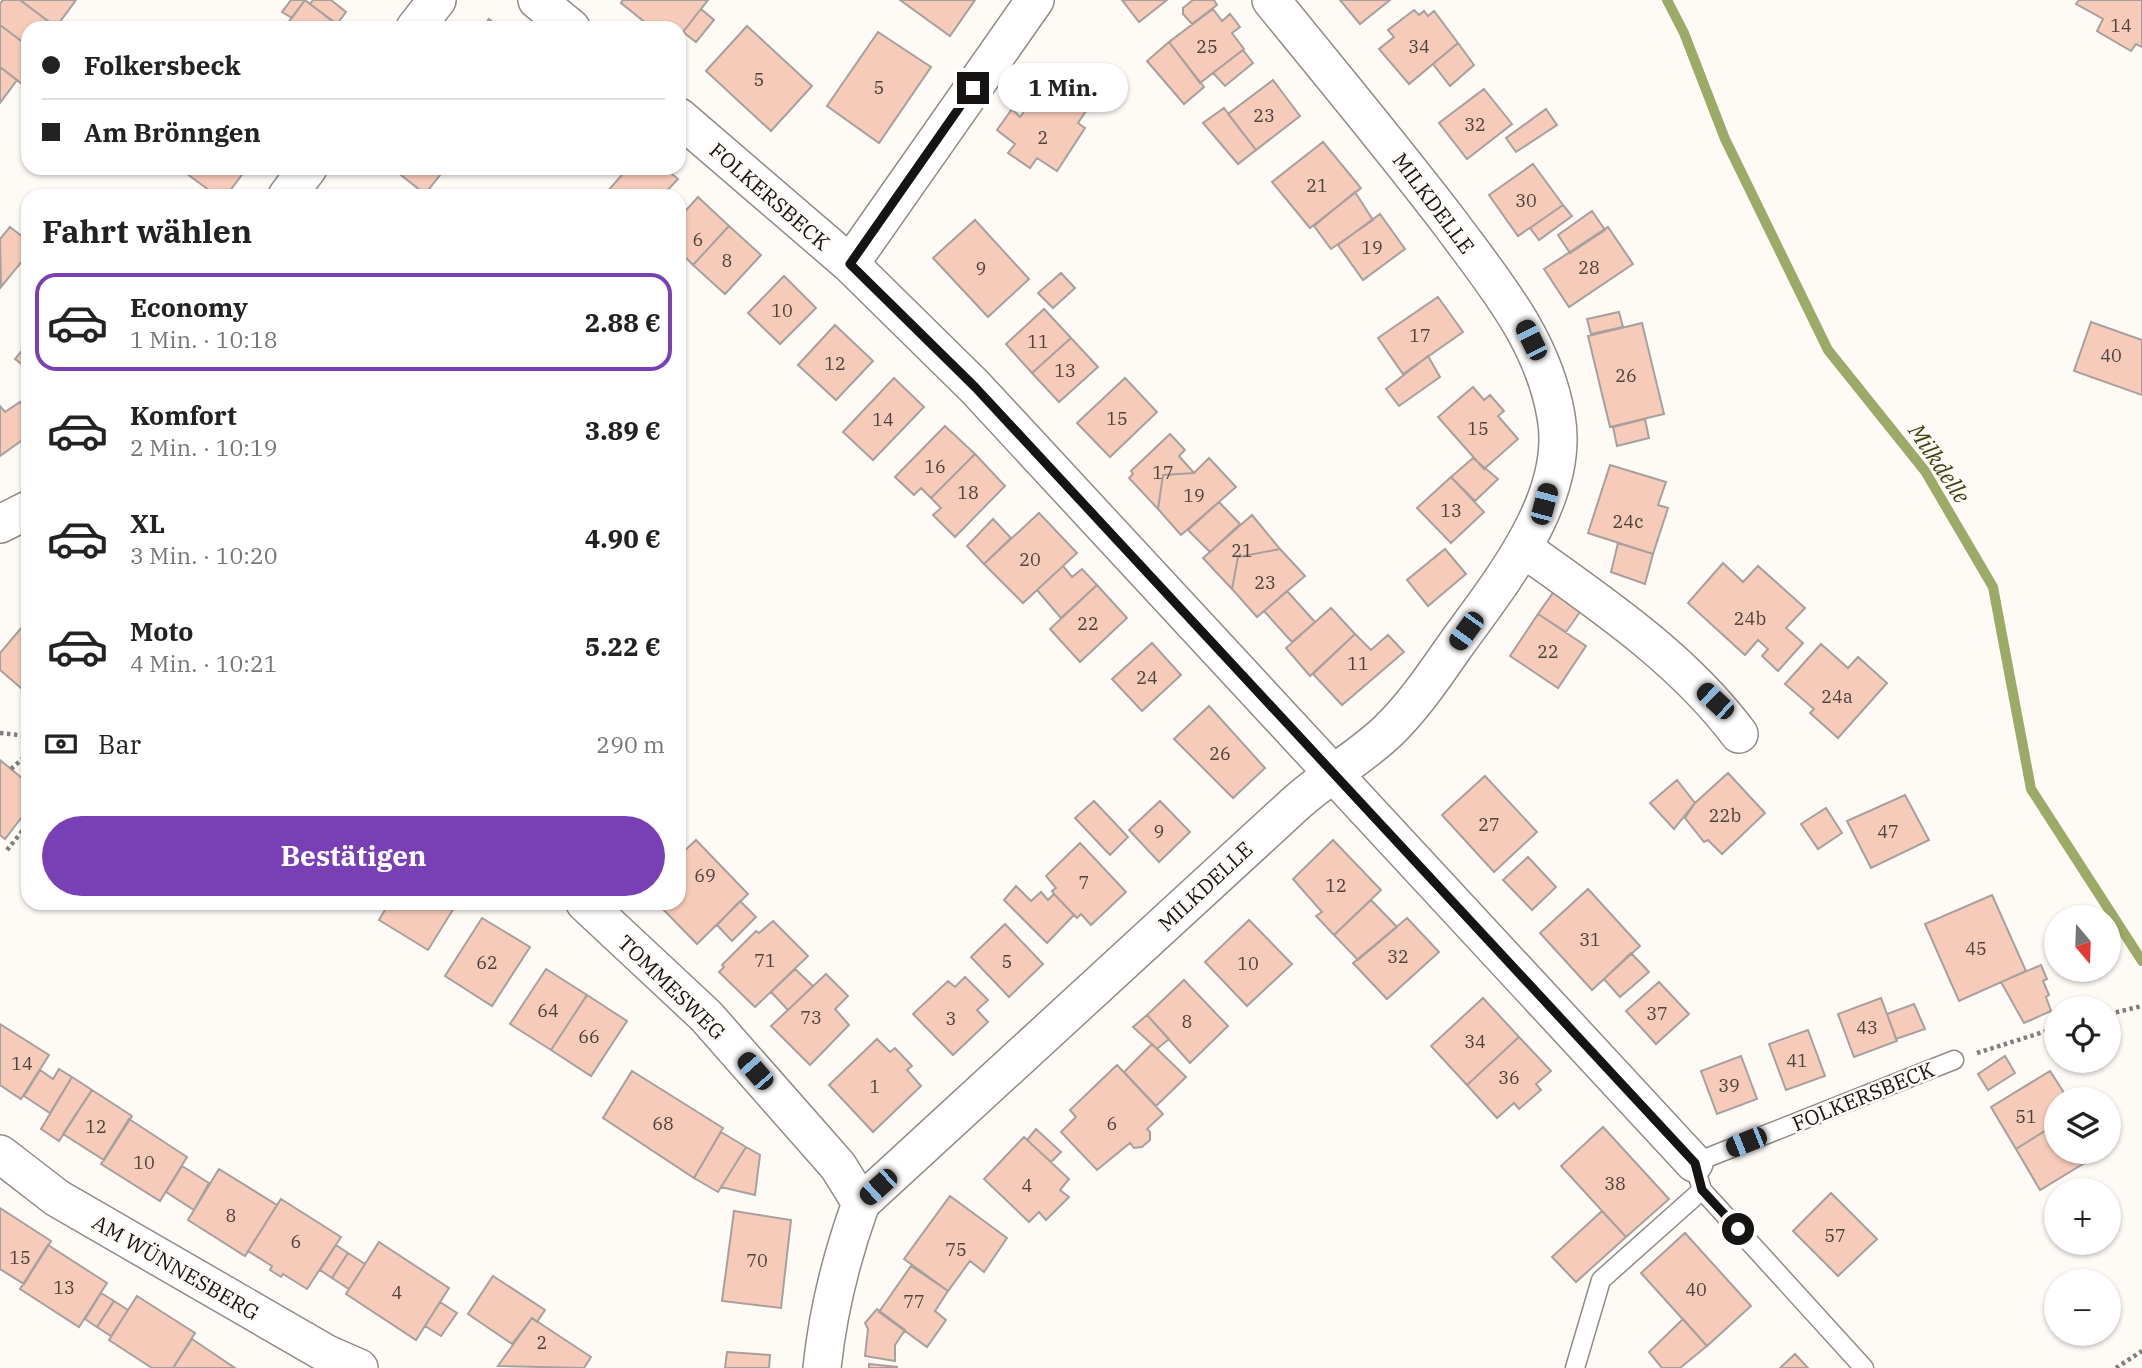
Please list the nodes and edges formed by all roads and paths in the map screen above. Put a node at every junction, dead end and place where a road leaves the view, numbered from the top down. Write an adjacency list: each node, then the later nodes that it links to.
1 (437, 0): 5 (street)
2 (537, 0): 6 (street)
3 (1035, 0): 8 (street)
4 (1270, 0): 11 (street, MILKDELLE)
5 (420, 21)
6 (562, 21)
7 (686, 123): 8 (street, FOLKERSBECK)
8 (850, 264): 17 (street, FOLKERSBECK)
9 (21, 514): 10 (street)
10 (0, 524)
11 (1523, 548): 13 (street); 17 (street, MILKDELLE)
12 (0, 733): 14 (path)
13 (1739, 734)
14 (21, 735)
15 (21, 760): 16 (path)
16 (11, 769)
17 (1335, 772): 26 (street, FOLKERSBECK); 27 (street, MILKDELLE)
18 (21, 833): 19 (path)
19 (7, 850)
20 (592, 910): 27 (street, TOMMESWEG)
21 (2142, 1006): 22 (path)
22 (2121, 1011)
23 (2044, 1032): 24 (path)
24 (1954, 1060): 26 (lane, FOLKERSBECK)
25 (0, 1154): 29 (street, AM WÜNNESBERG)
26 (1698, 1176): 31 (lane); 32 (lane, FOLKERSBECK)
27 (861, 1203): 30 (street)
28 (2142, 1351): 33 (path)
29 (359, 1368)
30 (822, 1368)
31 (1575, 1368)
32 (1864, 1368)
33 (2116, 1368)

